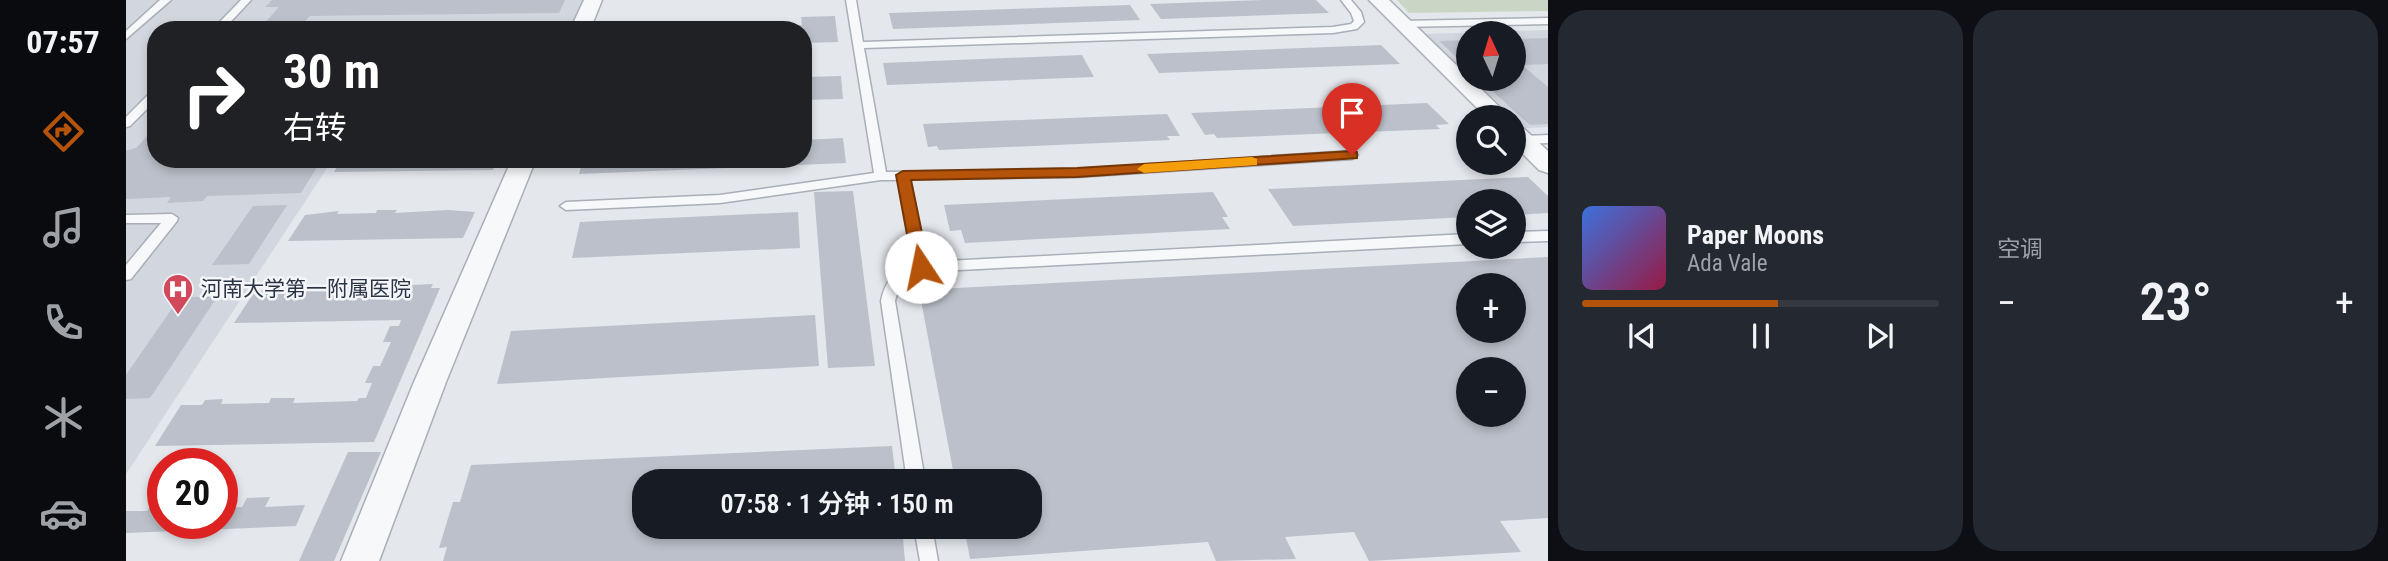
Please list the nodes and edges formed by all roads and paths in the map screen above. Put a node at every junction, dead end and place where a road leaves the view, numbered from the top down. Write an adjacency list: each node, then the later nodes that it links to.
1 (166, 0): 11 (lane)
2 (246, 0): 7 (lane)
3 (593, 0): 8 (street)
4 (851, 0): 12 (lane)
5 (1346, 0): 12 (lane)
6 (1378, 0): 10 (street)
7 (226, 21)
8 (584, 21)
9 (1548, 21): 10 (lane)
10 (1401, 24): 14 (street)
11 (126, 36)
12 (857, 46): 23 (lane)
13 (147, 102): 15 (lane)
14 (1486, 105)
15 (127, 123)
16 (1526, 137): 17 (lane)
17 (1548, 139)
18 (1526, 144): 20 (street)
19 (1352, 155): 22 (lane)
20 (1548, 165)
21 (520, 168): 33 (street)
22 (903, 175): 23 (lane); 29 (lane)
23 (881, 176): 24 (lane)
24 (566, 206)
25 (126, 219): 30 (lane)
26 (1548, 236): 27 (lane)
27 (1526, 237)
28 (1456, 241): 29 (lane)
29 (921, 267): 31 (lane)
30 (126, 275)
31 (914, 469)
32 (925, 539): 34 (lane)
33 (360, 561)
34 (929, 561)

